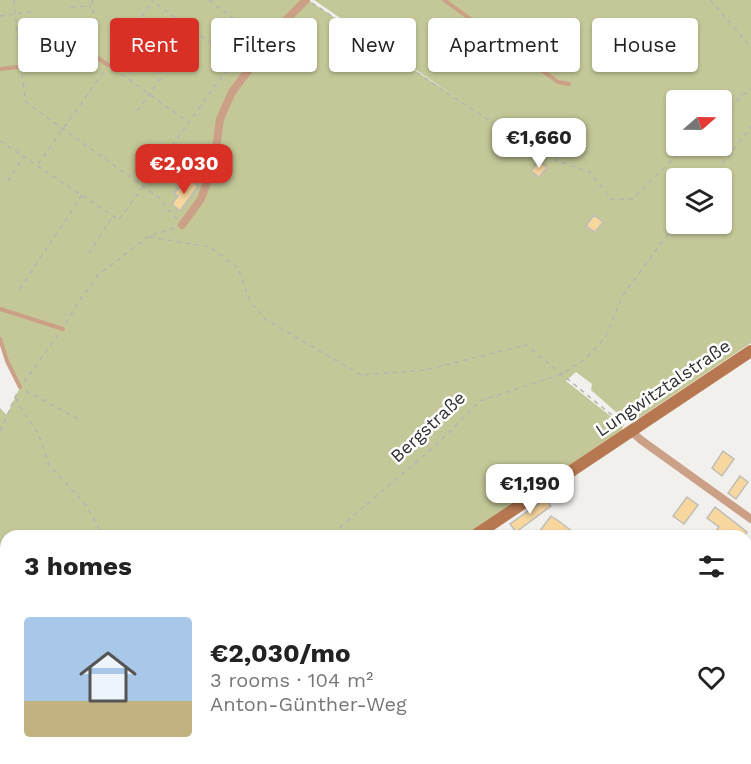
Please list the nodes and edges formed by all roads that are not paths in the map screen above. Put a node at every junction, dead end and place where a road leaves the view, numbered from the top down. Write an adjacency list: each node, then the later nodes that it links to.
1 (307, 0): 6 (street)
2 (444, 0): 5 (lane)
3 (108, 65): 4 (lane)
4 (0, 69)
5 (569, 84)
6 (182, 225)
7 (0, 309): 8 (lane)
8 (63, 329)
9 (0, 339): 11 (lane)
10 (751, 351): 12 (main road, Lungwitztalstraße)
11 (20, 387)
12 (631, 431): 13 (street); 14 (main road, Lungwitztalstraße)
13 (751, 519)
14 (483, 530)

